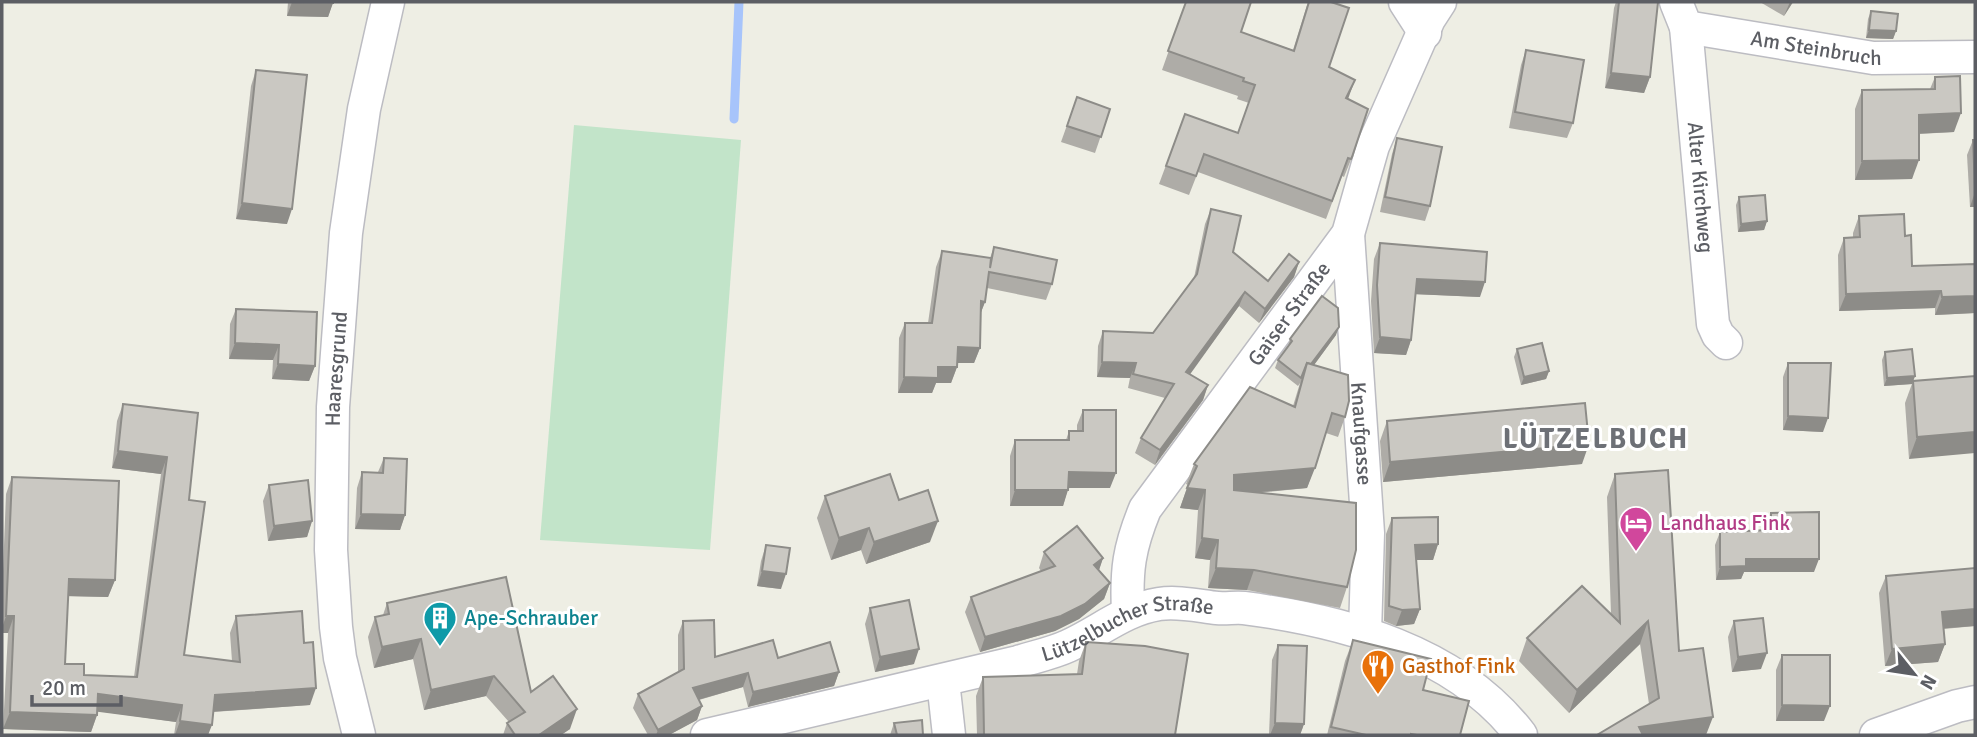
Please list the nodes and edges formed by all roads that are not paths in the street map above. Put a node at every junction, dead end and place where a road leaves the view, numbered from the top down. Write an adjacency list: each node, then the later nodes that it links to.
1 (388, 2): 13 (street, Haaresgrund)
2 (1405, 2): 5 (street)
3 (1440, 2): 5 (street, Gaiser Straße)
4 (1681, 14): 6 (street, Am Steinbruch); 8 (street, Alter Kirchweg)
5 (1425, 33): 7 (street, Gaiser Straße)
6 (1975, 57)
7 (1348, 234): 9 (street, Gaiser Straße); 10 (street, Knaufgasse)
8 (1726, 343)
9 (1128, 612): 10 (street, Lützelbucher Straße); 11 (street, Lützelbucher Straße)
10 (1365, 633): 16 (street, Lützelbucher Straße)
11 (943, 681): 14 (street, Lützelbucher Straße); 15 (street)
12 (1975, 702): 17 (street)
13 (359, 735)
14 (707, 735)
15 (949, 735)
16 (1521, 735)
17 (1876, 735)

